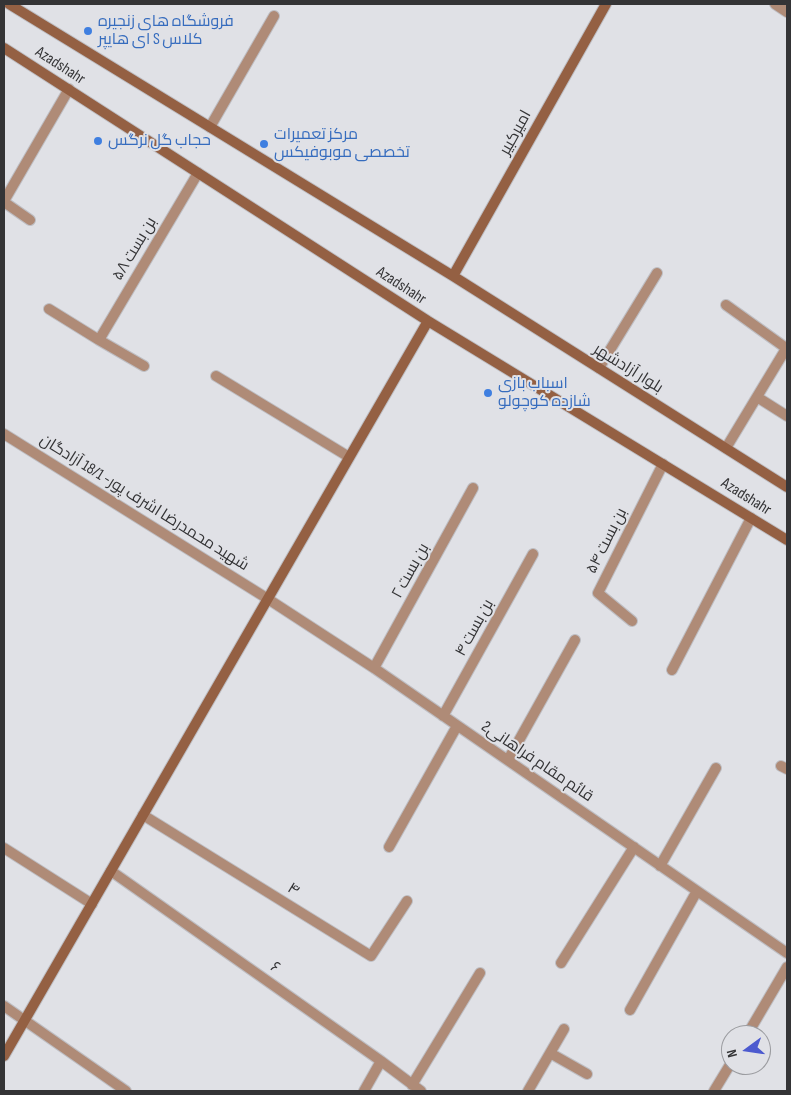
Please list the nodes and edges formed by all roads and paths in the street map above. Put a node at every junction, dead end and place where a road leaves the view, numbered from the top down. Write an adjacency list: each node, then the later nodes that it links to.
1 (9, 4): 8 (main road, Azadshahr)
2 (606, 4): 13 (main road, امیرکبیر)
3 (774, 4): 4 (street)
4 (787, 12)
5 (274, 16): 8 (street)
6 (4, 48): 7 (main road, Azadshahr)
7 (69, 89): 9 (main road, Azadshahr); 10 (street)
8 (210, 127): 13 (main road, Azadshahr)
9 (198, 173): 16 (main road, Azadshahr); 17 (street, بن بست ۵۸)
10 (4, 202): 11 (street)
11 (30, 220)
12 (657, 273): 20 (street)
13 (453, 276): 20 (main road, بلوار آزادشهر)
14 (726, 305): 18 (street)
15 (49, 309): 17 (street)
16 (428, 321): 26 (main road); 27 (main road, Azadshahr)
17 (99, 340): 19 (street)
18 (787, 347): 22 (street)
19 (144, 366)
20 (599, 368): 25 (main road, بلوار آزادشهر)
21 (216, 376): 26 (street)
22 (757, 397): 23 (street); 25 (street)
23 (787, 416)
24 (4, 434): 33 (street, شهید محمدرضا اشرف پور- 18/1 آزادگان)
25 (726, 448): 28 (main road, بلوار آزادشهر)
26 (349, 457): 33 (main road)
27 (663, 464): 30 (main road, Azadshahr); 34 (street, بن بست ۵۴)
28 (787, 487)
29 (473, 488): 36 (street, بن بست ۲)
30 (751, 518): 31 (main road, Azadshahr); 37 (street)
31 (787, 540)
32 (533, 554): 38 (street, بن بست ۴)
33 (268, 599): 36 (street, 2قائم مقام فراهانی); 42 (main road)
34 (632, 621)
35 (575, 640): 40 (street)
36 (374, 668): 38 (street, 2قائم مقام فراهانی)
37 (672, 670)
38 (443, 716): 39 (street, 2قائم مقام فراهانی)
39 (457, 726): 40 (street, 2قائم مقام فراهانی); 43 (street)
40 (508, 760): 44 (street, 2قائم مقام فراهانی)
41 (716, 768): 46 (street)
42 (143, 815): 47 (main road); 49 (street, ۴)
43 (389, 847)
44 (634, 847): 46 (street, 2قائم مقام فراهانی); 52 (street)
45 (4, 848): 50 (street)
46 (660, 866): 48 (street, 2قائم مقام فراهانی)
47 (110, 871): 50 (main road); 62 (street, ۶)
48 (697, 891): 51 (street, 2قائم مقام فراهانی); 56 (street)
49 (407, 901)
50 (92, 904): 57 (main road)
51 (787, 953)
52 (561, 963)
53 (787, 967): 58 (street)
54 (480, 973): 65 (street)
55 (4, 1006): 57 (street)
56 (630, 1010)
57 (25, 1020): 61 (main road); 66 (street)
58 (753, 1025)
59 (564, 1029): 60 (street)
60 (550, 1053): 63 (street); 69 (street)
61 (4, 1056)
62 (381, 1061): 65 (street, ۶); 67 (street)
63 (587, 1074)
64 (723, 1075): 70 (street)
65 (412, 1085): 68 (street, ۶)
66 (126, 1091)
67 (364, 1091)
68 (420, 1091)
69 (528, 1091)
70 (714, 1091)

